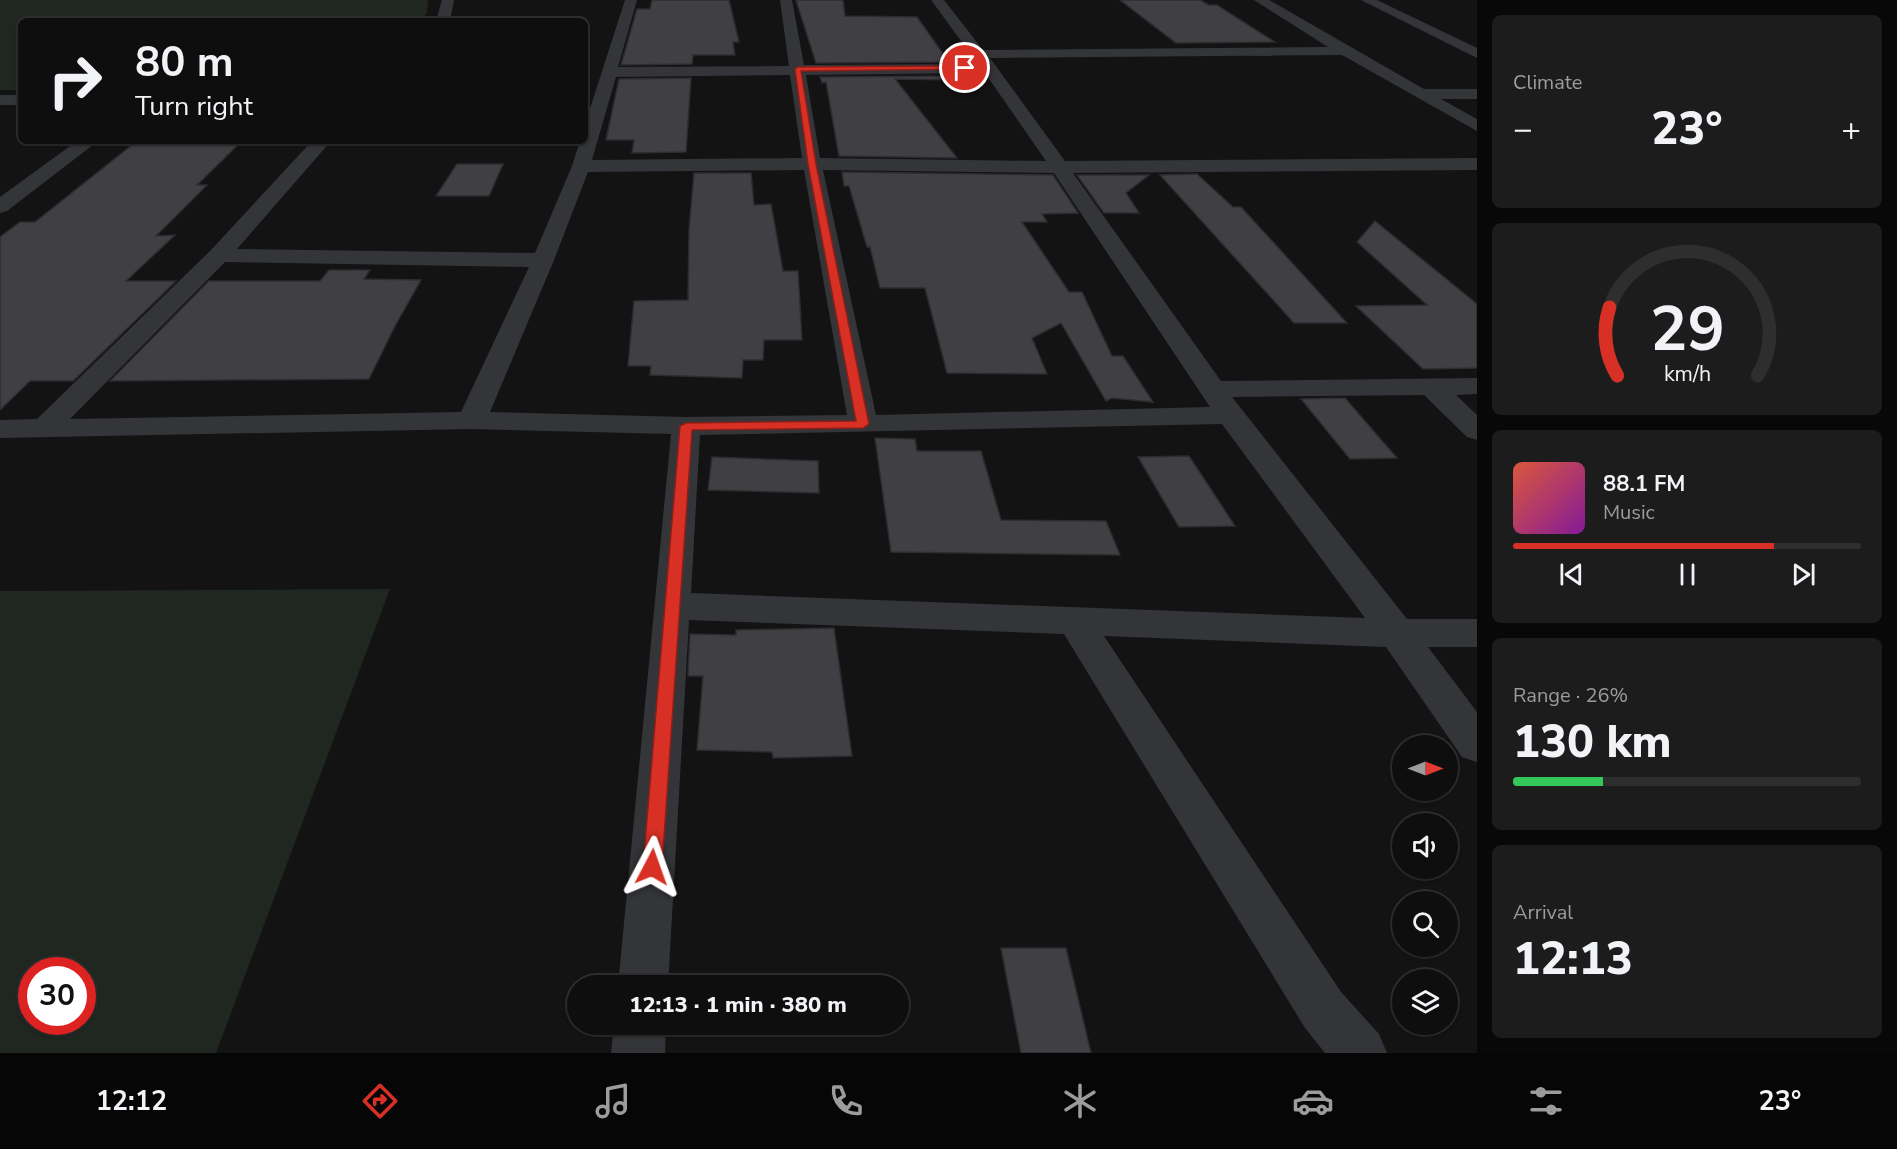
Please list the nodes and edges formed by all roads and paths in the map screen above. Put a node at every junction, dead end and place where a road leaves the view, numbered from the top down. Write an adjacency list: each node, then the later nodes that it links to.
1 (448, 0): 7 (street)
2 (631, 0): 14 (street)
3 (786, 0): 13 (street)
4 (937, 0): 12 (street)
5 (1260, 0): 10 (street)
6 (1367, 0): 8 (street)
7 (444, 18)
8 (1461, 46): 9 (street); 11 (street)
9 (1477, 46)
10 (1345, 51): 12 (street); 16 (street)
11 (1477, 54)
12 (984, 61): 13 (street); 28 (street)
13 (798, 69): 14 (street); 25 (street)
14 (611, 72): 15 (street)
15 (594, 93): 20 (street)
16 (1422, 94): 17 (street); 21 (street)
17 (1477, 94)
18 (0, 100): 19 (street)
19 (18, 100)
20 (588, 124)
21 (1477, 126)
22 (85, 144): 29 (street)
23 (319, 144): 30 (street)
24 (584, 144): 27 (street)
25 (812, 164): 27 (street); 28 (street); 37 (street)
26 (1477, 164): 28 (street)
27 (580, 166): 31 (street)
28 (1058, 167): 34 (street)
29 (0, 207)
30 (219, 255): 31 (street); 40 (street)
31 (543, 260): 36 (street)
32 (1432, 387): 33 (street); 34 (street); 41 (street)
33 (1477, 387)
34 (1214, 389): 35 (street)
35 (1230, 415): 37 (street); 44 (street)
36 (472, 420): 38 (street); 40 (street)
37 (863, 424): 38 (street)
38 (686, 426): 42 (street)
39 (0, 429): 40 (street)
40 (44, 429)
41 (1477, 431)
42 (672, 606): 43 (street); 47 (street)
43 (1074, 620): 44 (street); 50 (street)
44 (1397, 633): 45 (street); 46 (street)
45 (1477, 633)
46 (1477, 744)
47 (644, 975)
48 (639, 1035): 49 (street)
49 (638, 1053)
50 (1360, 1053)

